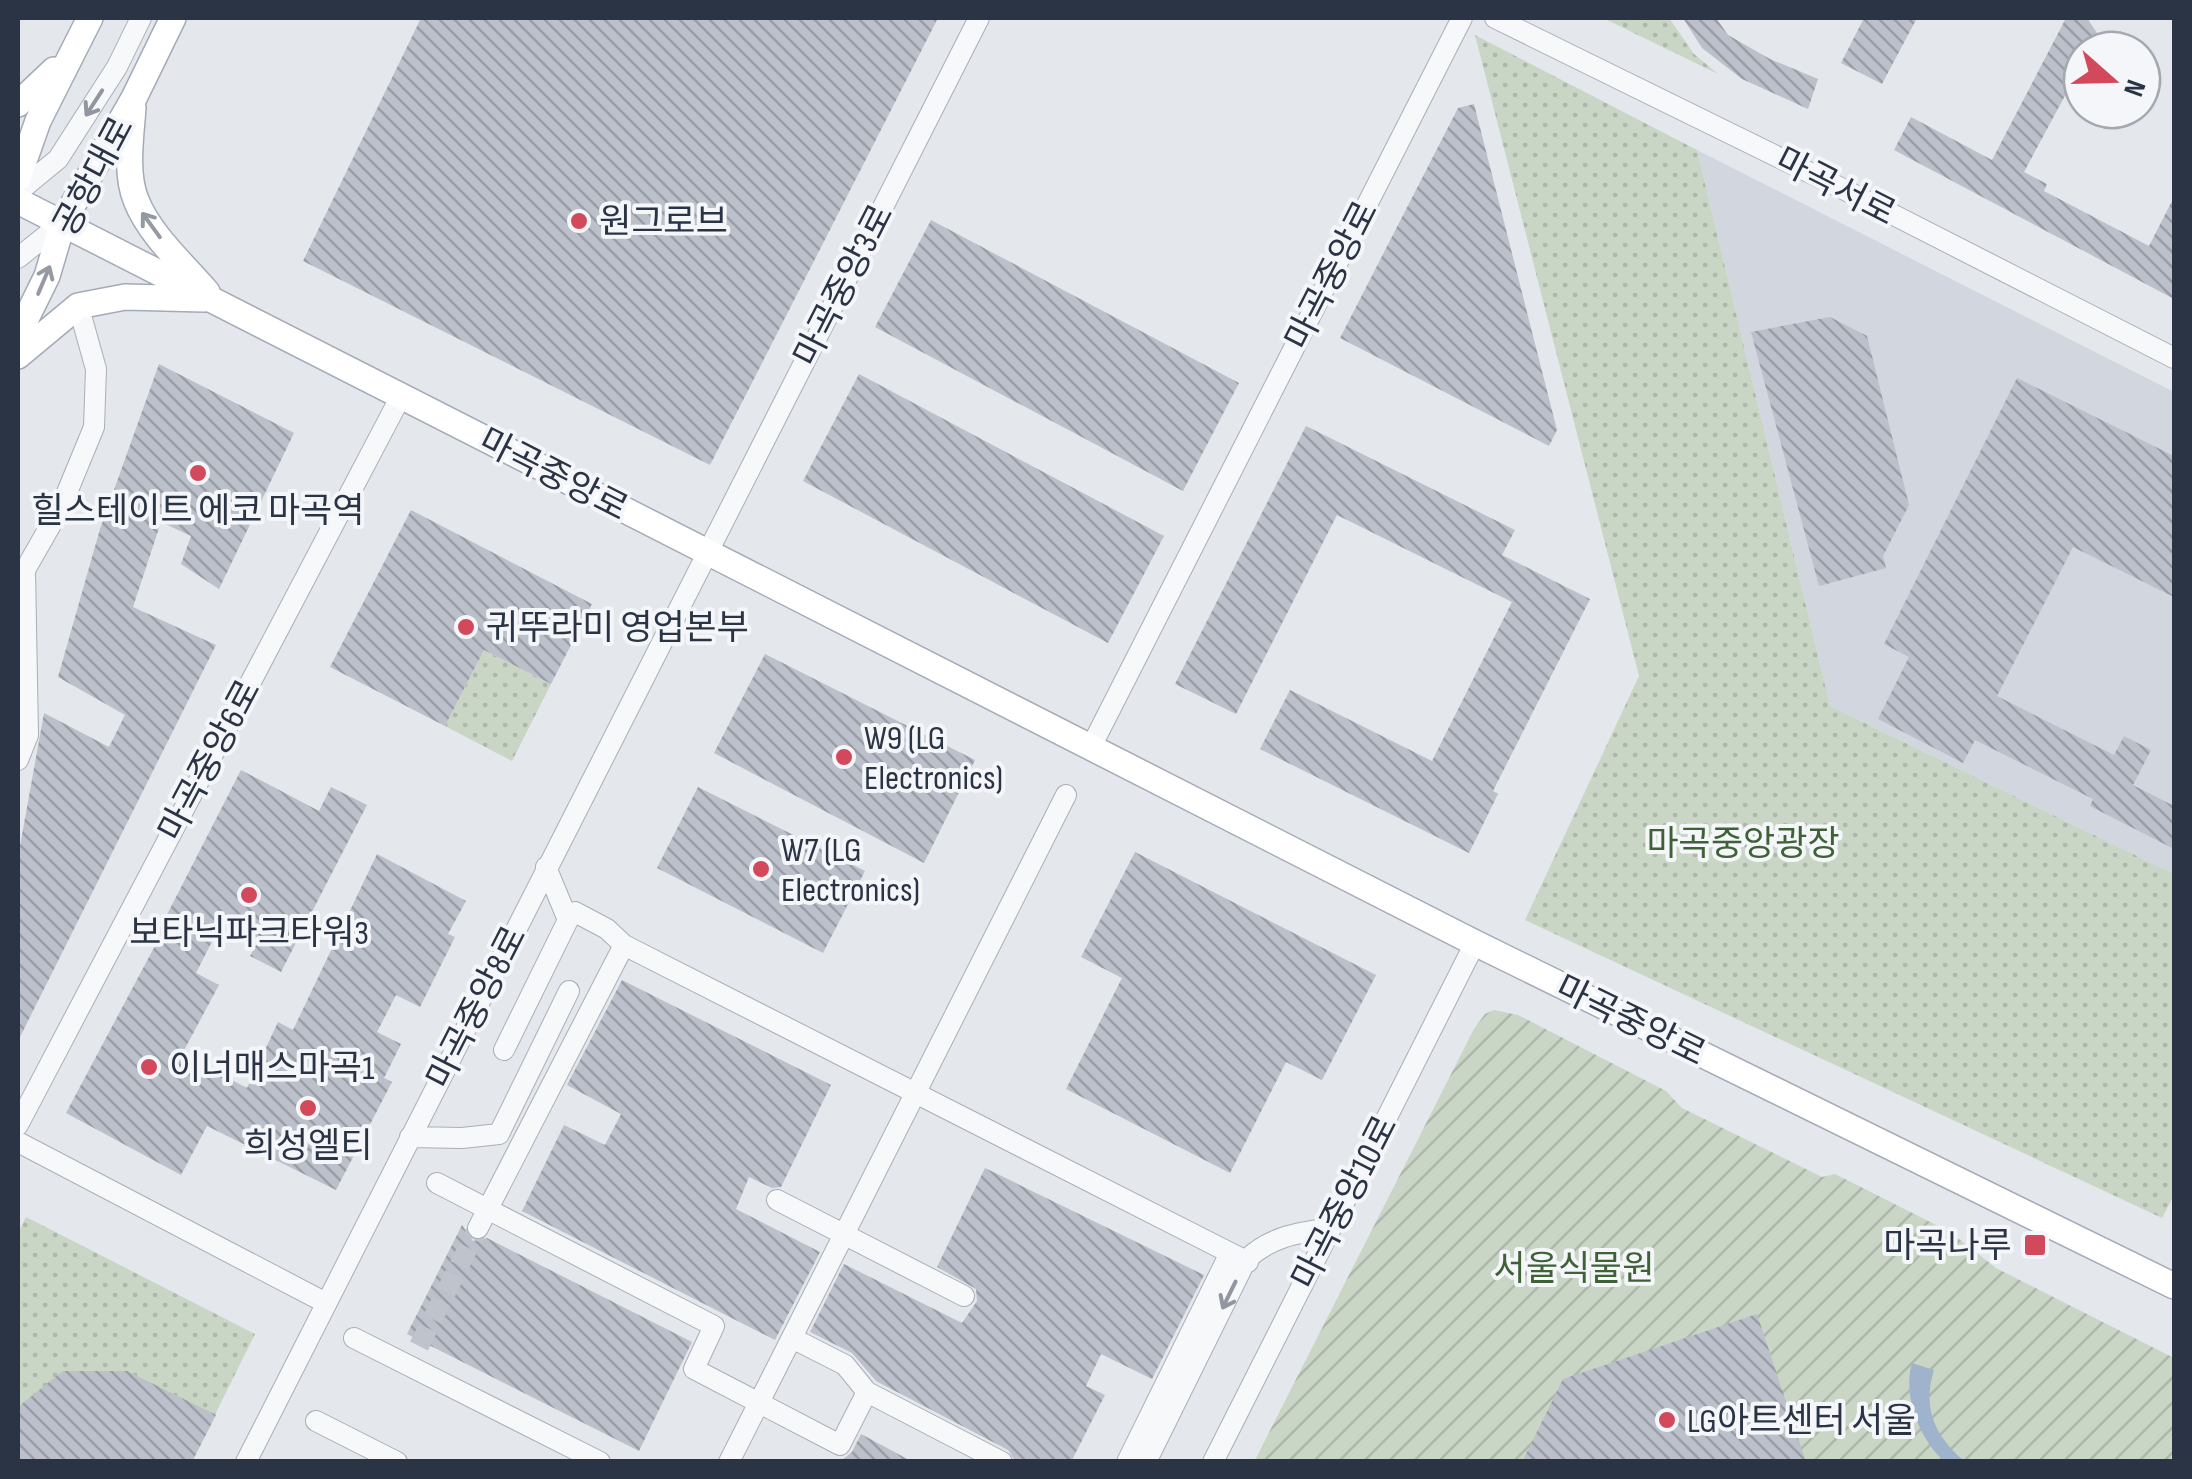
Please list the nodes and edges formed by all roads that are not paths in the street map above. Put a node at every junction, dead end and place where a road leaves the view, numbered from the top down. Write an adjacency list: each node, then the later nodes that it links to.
1 (90, 18): 7 (main road, 공항대로)
2 (141, 18): 11 (street, one-way to 11)
3 (173, 18): 8 (main road, 공항대로)
4 (979, 18): 21 (street, 마곡중앙3로)
5 (1462, 18): 22 (street, 마곡중앙로)
6 (1495, 18): 19 (street, 마곡서로)
7 (75, 48): 9 (main road); 10 (main road, 공항대로)
8 (134, 98): 13 (main road, 공항대로); 15 (main road, one-way to 8)
9 (18, 104)
10 (18, 178)
11 (18, 192)
12 (18, 201): 13 (main road, 마곡중앙로)
13 (63, 222): 14 (street); 15 (main road, 마곡중앙로); 17 (main road, 공항대로, one-way to 13)
14 (18, 258)
15 (214, 300): 18 (main road); 20 (main road, 마곡중앙로)
16 (82, 319): 23 (street)
17 (18, 336)
18 (18, 356)
19 (2174, 358)
20 (401, 396): 21 (main road, 마곡중앙로); 32 (street, 마곡중앙6로)
21 (706, 552): 22 (main road, 마곡중앙로); 25 (street, 마곡중앙8로)
22 (1091, 747): 27 (main road, 마곡중앙로)
23 (18, 760)
24 (1066, 795): 31 (street)
25 (546, 867): 30 (street); 33 (street, 마곡중앙8로)
26 (575, 912): 28 (street)
27 (1474, 943): 38 (street, 마곡중앙10로); 41 (main road, 마곡중앙로)
28 (624, 945): 31 (street); 37 (street)
29 (569, 991): 33 (street)
30 (504, 1050)
31 (917, 1094): 39 (street); 40 (street)
32 (18, 1125)
33 (410, 1137): 43 (street, 마곡중앙8로)
34 (18, 1142): 43 (street)
35 (437, 1183): 37 (street)
36 (777, 1200): 39 (street)
37 (483, 1218): 47 (street)
38 (1330, 1228): 40 (street); 56 (street, 마곡중앙10로)
39 (845, 1234): 42 (street); 45 (street)
40 (1241, 1258): 54 (street); 55 (street, one-way to 55)
41 (2174, 1286)
42 (964, 1296)
43 (326, 1302): 49 (street, 마곡중앙8로)
44 (354, 1338): 51 (street)
45 (792, 1338): 46 (street); 47 (street)
46 (867, 1392): 47 (street); 53 (street)
47 (758, 1404): 52 (street)
48 (316, 1421): 50 (street)
49 (246, 1462)
50 (397, 1462)
51 (600, 1462)
52 (728, 1462)
53 (1002, 1462)
54 (1127, 1462)
55 (1146, 1462)
56 (1212, 1462)

